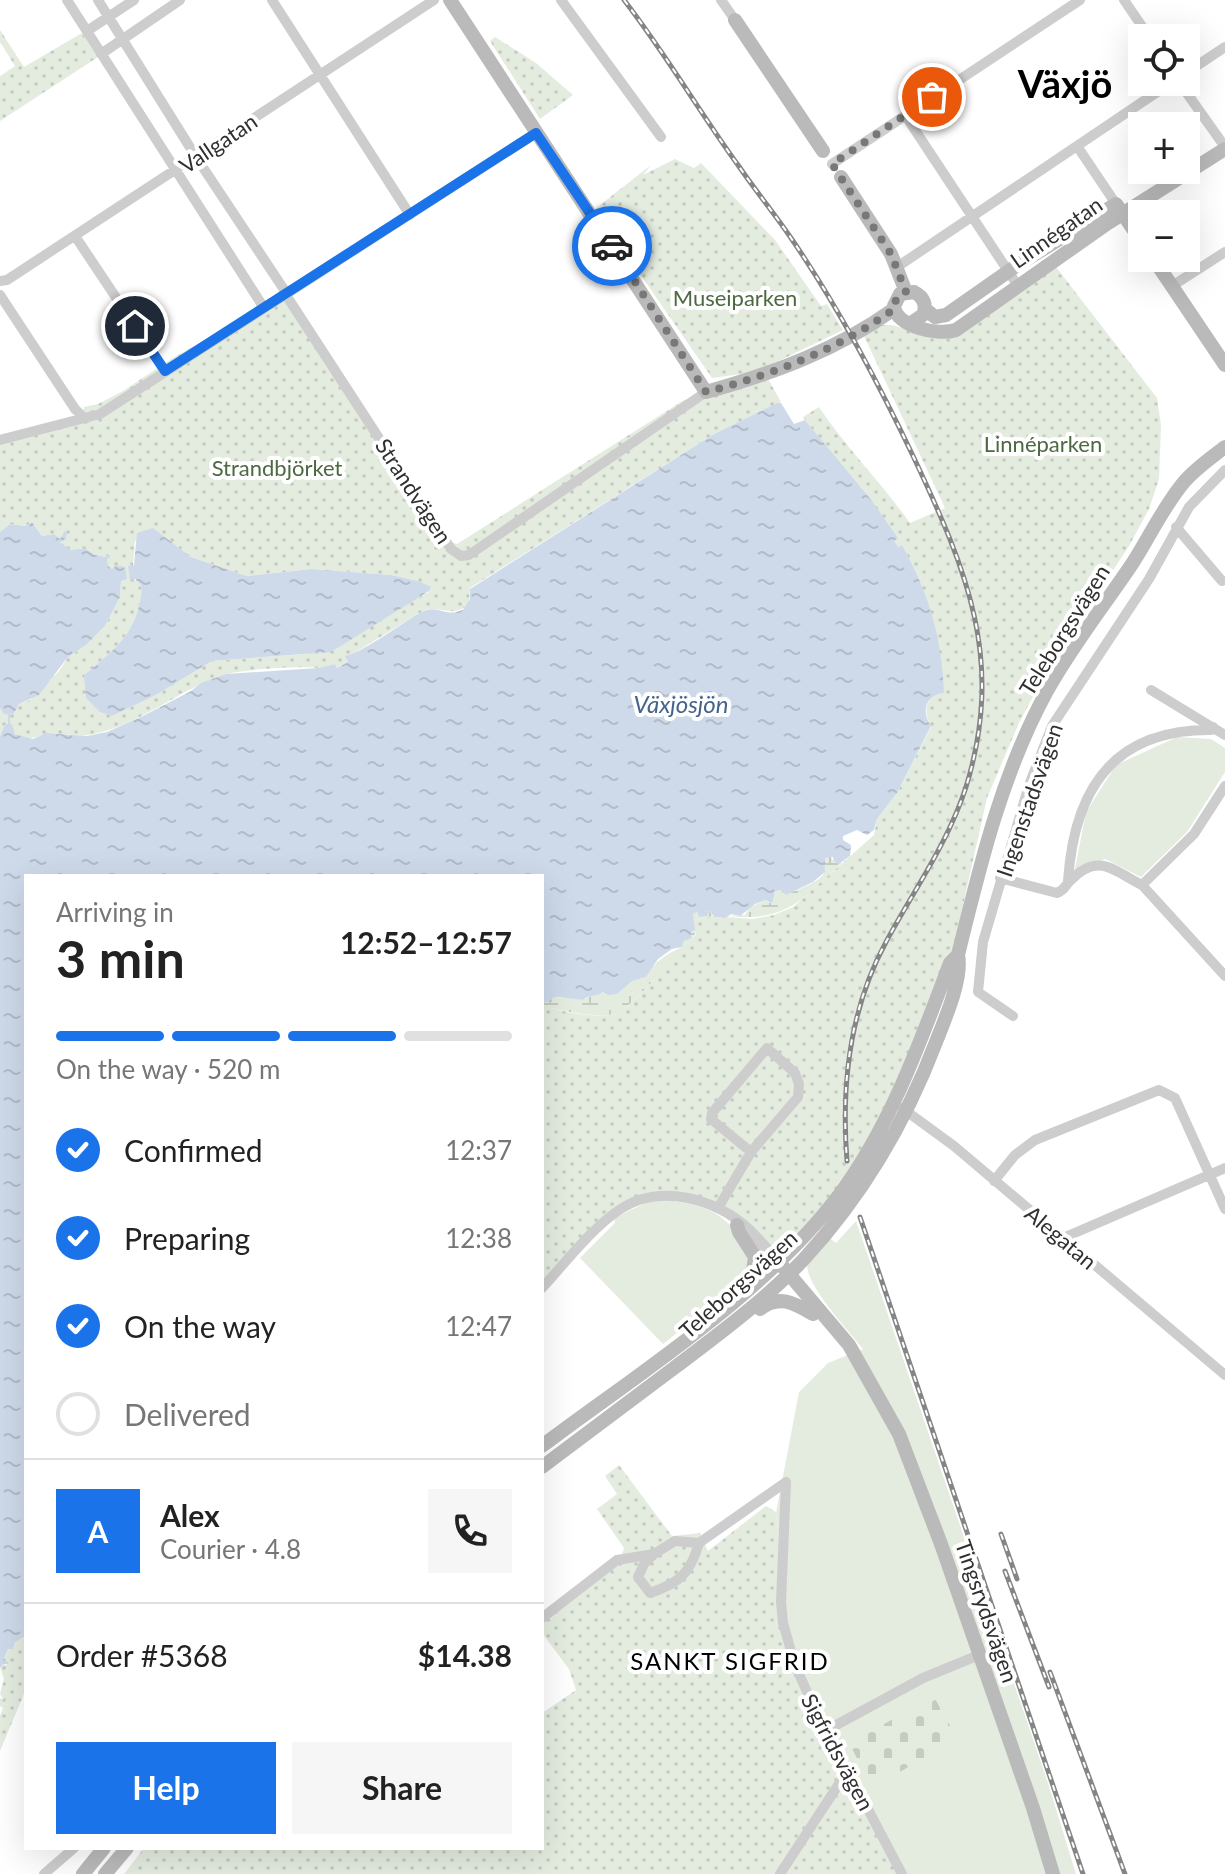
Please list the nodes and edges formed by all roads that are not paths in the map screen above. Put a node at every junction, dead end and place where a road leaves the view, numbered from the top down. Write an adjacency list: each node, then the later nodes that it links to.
1 (67, 0): 15 (street)
2 (98, 0): 12 (street)
3 (134, 0): 12 (street)
4 (180, 0): 16 (street)
5 (272, 0): 20 (street)
6 (434, 0): 20 (street, Vallgatan)
7 (450, 0): 24 (street)
8 (561, 0): 25 (street)
9 (721, 0): 13 (street)
10 (1080, 0): 23 (street)
11 (1124, 0): 14 (street)
12 (109, 17): 15 (street); 16 (street)
13 (735, 20): 28 (street)
14 (1140, 24)
15 (87, 31): 18 (street)
16 (121, 41): 18 (street); 29 (street)
17 (1225, 47): 19 (street)
18 (101, 54): 30 (street)
19 (1200, 64)
20 (321, 75): 29 (street, Vallgatan); 33 (street)
21 (1151, 96): 26 (street)
22 (1189, 96): 27 (street)
23 (905, 115): 31 (street); 34 (street)
24 (536, 133): 33 (street); 53 (street)
25 (661, 137)
26 (1077, 146): 32 (street); 34 (street)
27 (1225, 148): 32 (street, Linnégatan)
28 (823, 151): 31 (street)
29 (196, 157): 30 (street, Vallgatan); 45 (street)
30 (177, 171): 36 (street, Vallgatan); 47 (street)
31 (837, 171): 38 (street)
32 (1119, 208): 35 (street); 39 (street, Linnégatan); 42 (street, Linnégatan)
33 (410, 215): 45 (street)
34 (972, 216): 38 (street); 39 (street)
35 (1128, 221)
36 (75, 236): 41 (street, Vallgatan); 52 (street)
37 (1225, 252): 43 (street)
38 (897, 267): 44 (street)
39 (1009, 271): 42 (street); 49 (street, Linnégatan)
40 (1162, 272): 43 (street)
41 (0, 281)
42 (1018, 286): 50 (street, Linnégatan)
43 (1172, 286): 51 (street)
44 (910, 292): 48 (street); 49 (street)
45 (286, 294): 47 (street); 53 (street, Strandvägen)
46 (0, 295): 54 (street)
47 (264, 308): 52 (street)
48 (894, 309): 50 (street); 53 (street)
49 (925, 309): 50 (street)
50 (911, 323)
51 (1225, 365)
52 (165, 371): 54 (street)
53 (706, 392)
54 (85, 419): 55 (street)
55 (0, 440)
56 (1220, 450): 57 (street); 67 (street, Teleborgsvägen)
57 (1225, 471): 58 (street, Ingenstadsvägen)
58 (1176, 527): 59 (street); 64 (street, Ingenstadsvägen)
59 (1222, 581)
60 (1151, 690): 61 (street)
61 (1213, 727): 62 (street); 65 (street)
62 (1225, 735)
63 (1225, 786): 66 (street)
64 (1000, 878): 65 (street); 69 (street, Ingenstadsvägen)
65 (1068, 881): 66 (street)
66 (1142, 885): 68 (street)
67 (958, 955): 70 (street, Teleborgsvägen); 71 (street, Teleborgsvägen)
68 (1225, 976)
69 (1013, 1016)
70 (894, 1103): 71 (street, Alegatan); 81 (street, Teleborgsvägen)
71 (907, 1111): 75 (street, Alegatan); 80 (street, Teleborgsvägen)
72 (751, 1152): 72 (street); 76 (street)
73 (1225, 1168): 74 (street)
74 (1208, 1175): 75 (street); 77 (street); 79 (street)
75 (994, 1181): 79 (street, Alegatan)
76 (718, 1208): 78 (street); 84 (street)
77 (1225, 1209)
78 (734, 1221): 81 (street); 83 (street)
79 (1063, 1238): 87 (street, Alegatan)
80 (810, 1251): 82 (street, Teleborgsvägen); 85 (street)
81 (775, 1263): 82 (street, Tingsrydsvägen); 83 (street, Teleborgsvägen)
82 (786, 1276): 85 (street, Tingsrydsvägen); 86 (street, Teleborgsvägen)
83 (751, 1285): 88 (street, Teleborgsvägen)
84 (544, 1286)
85 (820, 1315): 86 (street); 93 (street, Tingsrydsvägen)
86 (731, 1325): 89 (street, Teleborgsvägen)
87 (1225, 1375)
88 (544, 1445)
89 (544, 1465)
90 (699, 1543): 91 (street); 91 (street); 94 (street, Sigfridsvägen)
91 (654, 1554): 92 (street)
92 (544, 1616)
93 (979, 1655): 94 (street); 104 (street, Tingsrydsvägen)
94 (827, 1730): 95 (street, Sigfridsvägen)
95 (848, 1770): 102 (street); 103 (street, Sigfridsvägen)
96 (72, 1850): 100 (street)
97 (98, 1850): 99 (street); 101 (street)
98 (125, 1850): 99 (street)
99 (108, 1870)
100 (44, 1874)
101 (83, 1874)
102 (780, 1874)
103 (902, 1874)
104 (1053, 1874)

